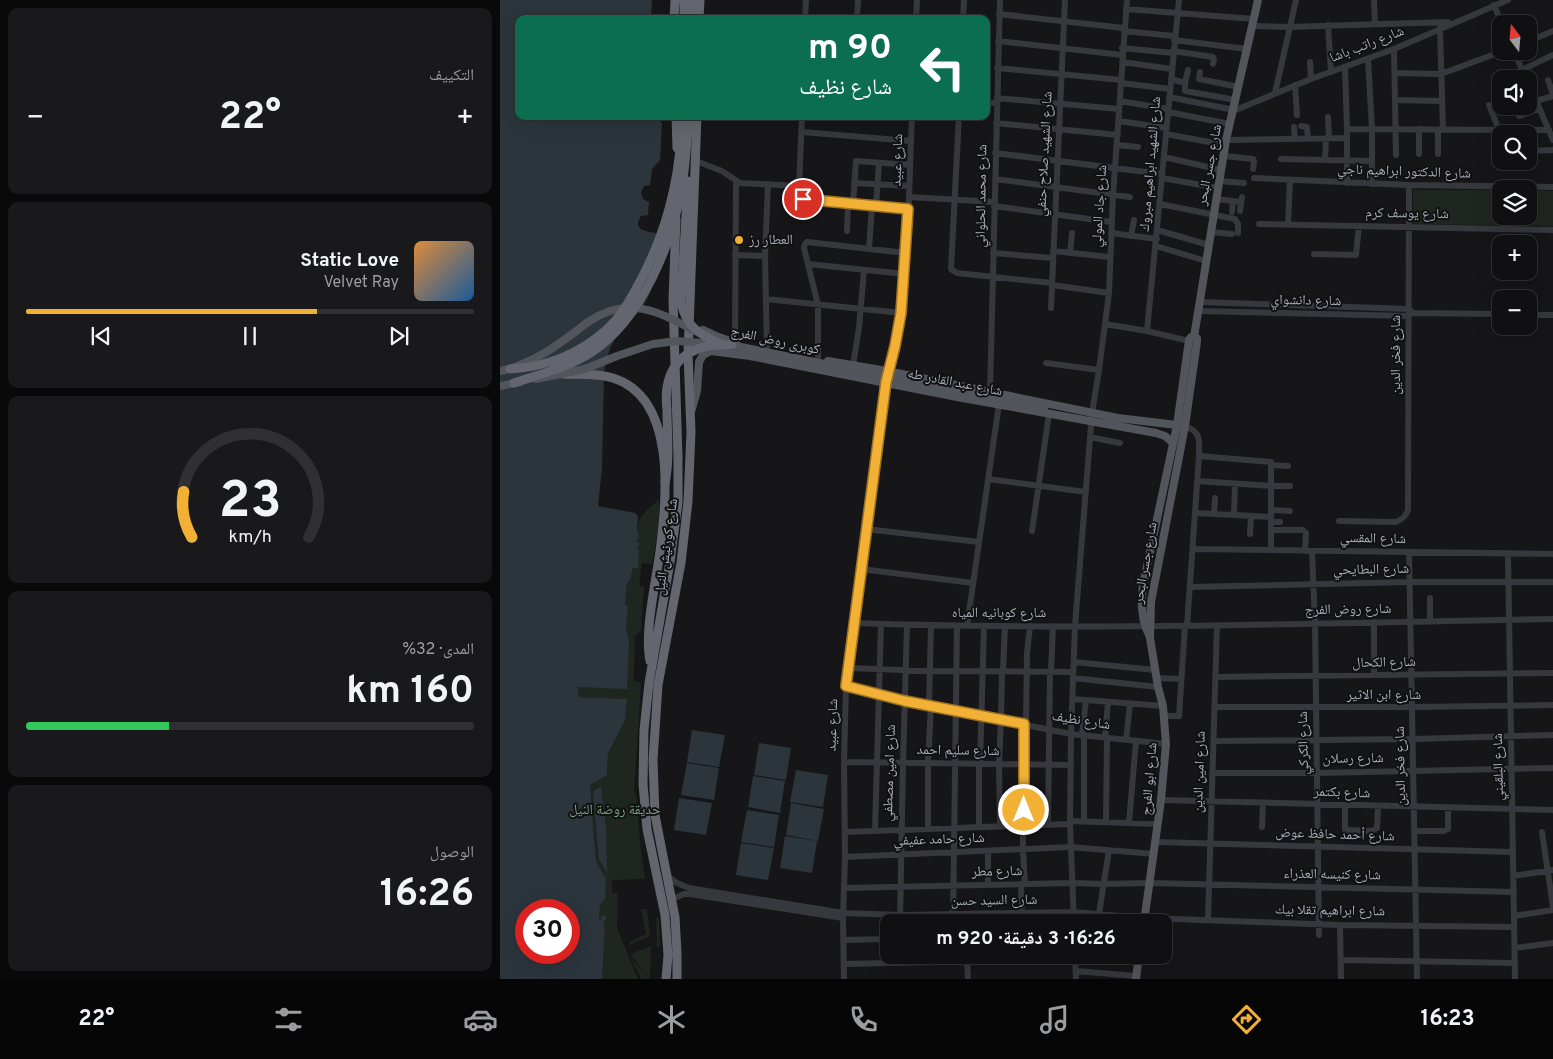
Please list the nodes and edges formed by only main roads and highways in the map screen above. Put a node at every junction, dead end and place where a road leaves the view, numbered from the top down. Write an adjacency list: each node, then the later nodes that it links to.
1 (675, 0): 6 (highway)
2 (684, 0): 7 (highway)
3 (692, 0): 8 (highway)
4 (700, 0): 9 (highway)
5 (1258, 0): 29 (main road, شارع جسر البحر)
6 (674, 15)
7 (684, 15)
8 (691, 15)
9 (699, 15)
10 (676, 120): 35 (highway, شارع كورنيش النيل)
11 (682, 120): 18 (highway, bridge)
12 (688, 120): 16 (highway, bridge)
13 (688, 120): 22 (highway, bridge)
14 (697, 120): 15 (highway, شارع كورنيش النيل)
15 (689, 316): 17 (main road, شارع عبد القادر طه); 26 (highway, شارع كورنيش النيل)
16 (721, 344): 20 (main road, كوبرى روض الفرج, bridge); 21 (main road, كوبرى روض الفرج, bridge)
17 (733, 344): 18 (main road, كوبرى روض الفرج, bridge); 24 (main road, شارع عبد القادر طه); 25 (main road, كوبرى روض الفرج, bridge); 32 (highway, bridge)
18 (510, 369): 19 (main road, كوبرى روض الفرج)
19 (500, 371)
20 (563, 374): 22 (main road, كوبرى روض الفرج, bridge); 32 (highway, bridge)
21 (855, 376): 25 (main road, شارع عبد القادر طه); 26 (main road, شارع عبد القادر طه)
22 (514, 383): 23 (main road, كوبرى روض الفرج, bridge)
23 (500, 386)
24 (1064, 408): 25 (main road, كوبرى روض الفرج); 27 (main road, شارع عبد القادر طه)
25 (1047, 411): 27 (main road, شارع عبد القادر طه)
26 (690, 414): 40 (highway, شارع كورنيش النيل)
27 (1092, 417): 28 (main road, شارع عبد القادر طه); 30 (main road, شارع عبد القادر طه)
28 (1166, 424): 29 (main road, شارع عبد القادر طه); 30 (main road)
29 (1181, 425): 31 (main road, شارع جسر البحر); 33 (main road, شارع جسر البحر)
30 (1165, 436): 31 (main road, شارع عبد القادر طه)
31 (1173, 443): 33 (main road, شارع جسر البحر)
32 (665, 483): 35 (highway)
33 (1147, 626): 34 (main road, شارع جسر البحر)
34 (1150, 638): 36 (main road, شارع ابو الفرج)
35 (651, 667): 39 (highway, شارع كورنيش النيل)
36 (1146, 914)
37 (1137, 964): 38 (main road)
38 (1136, 977)
39 (666, 979)
40 (676, 979)

